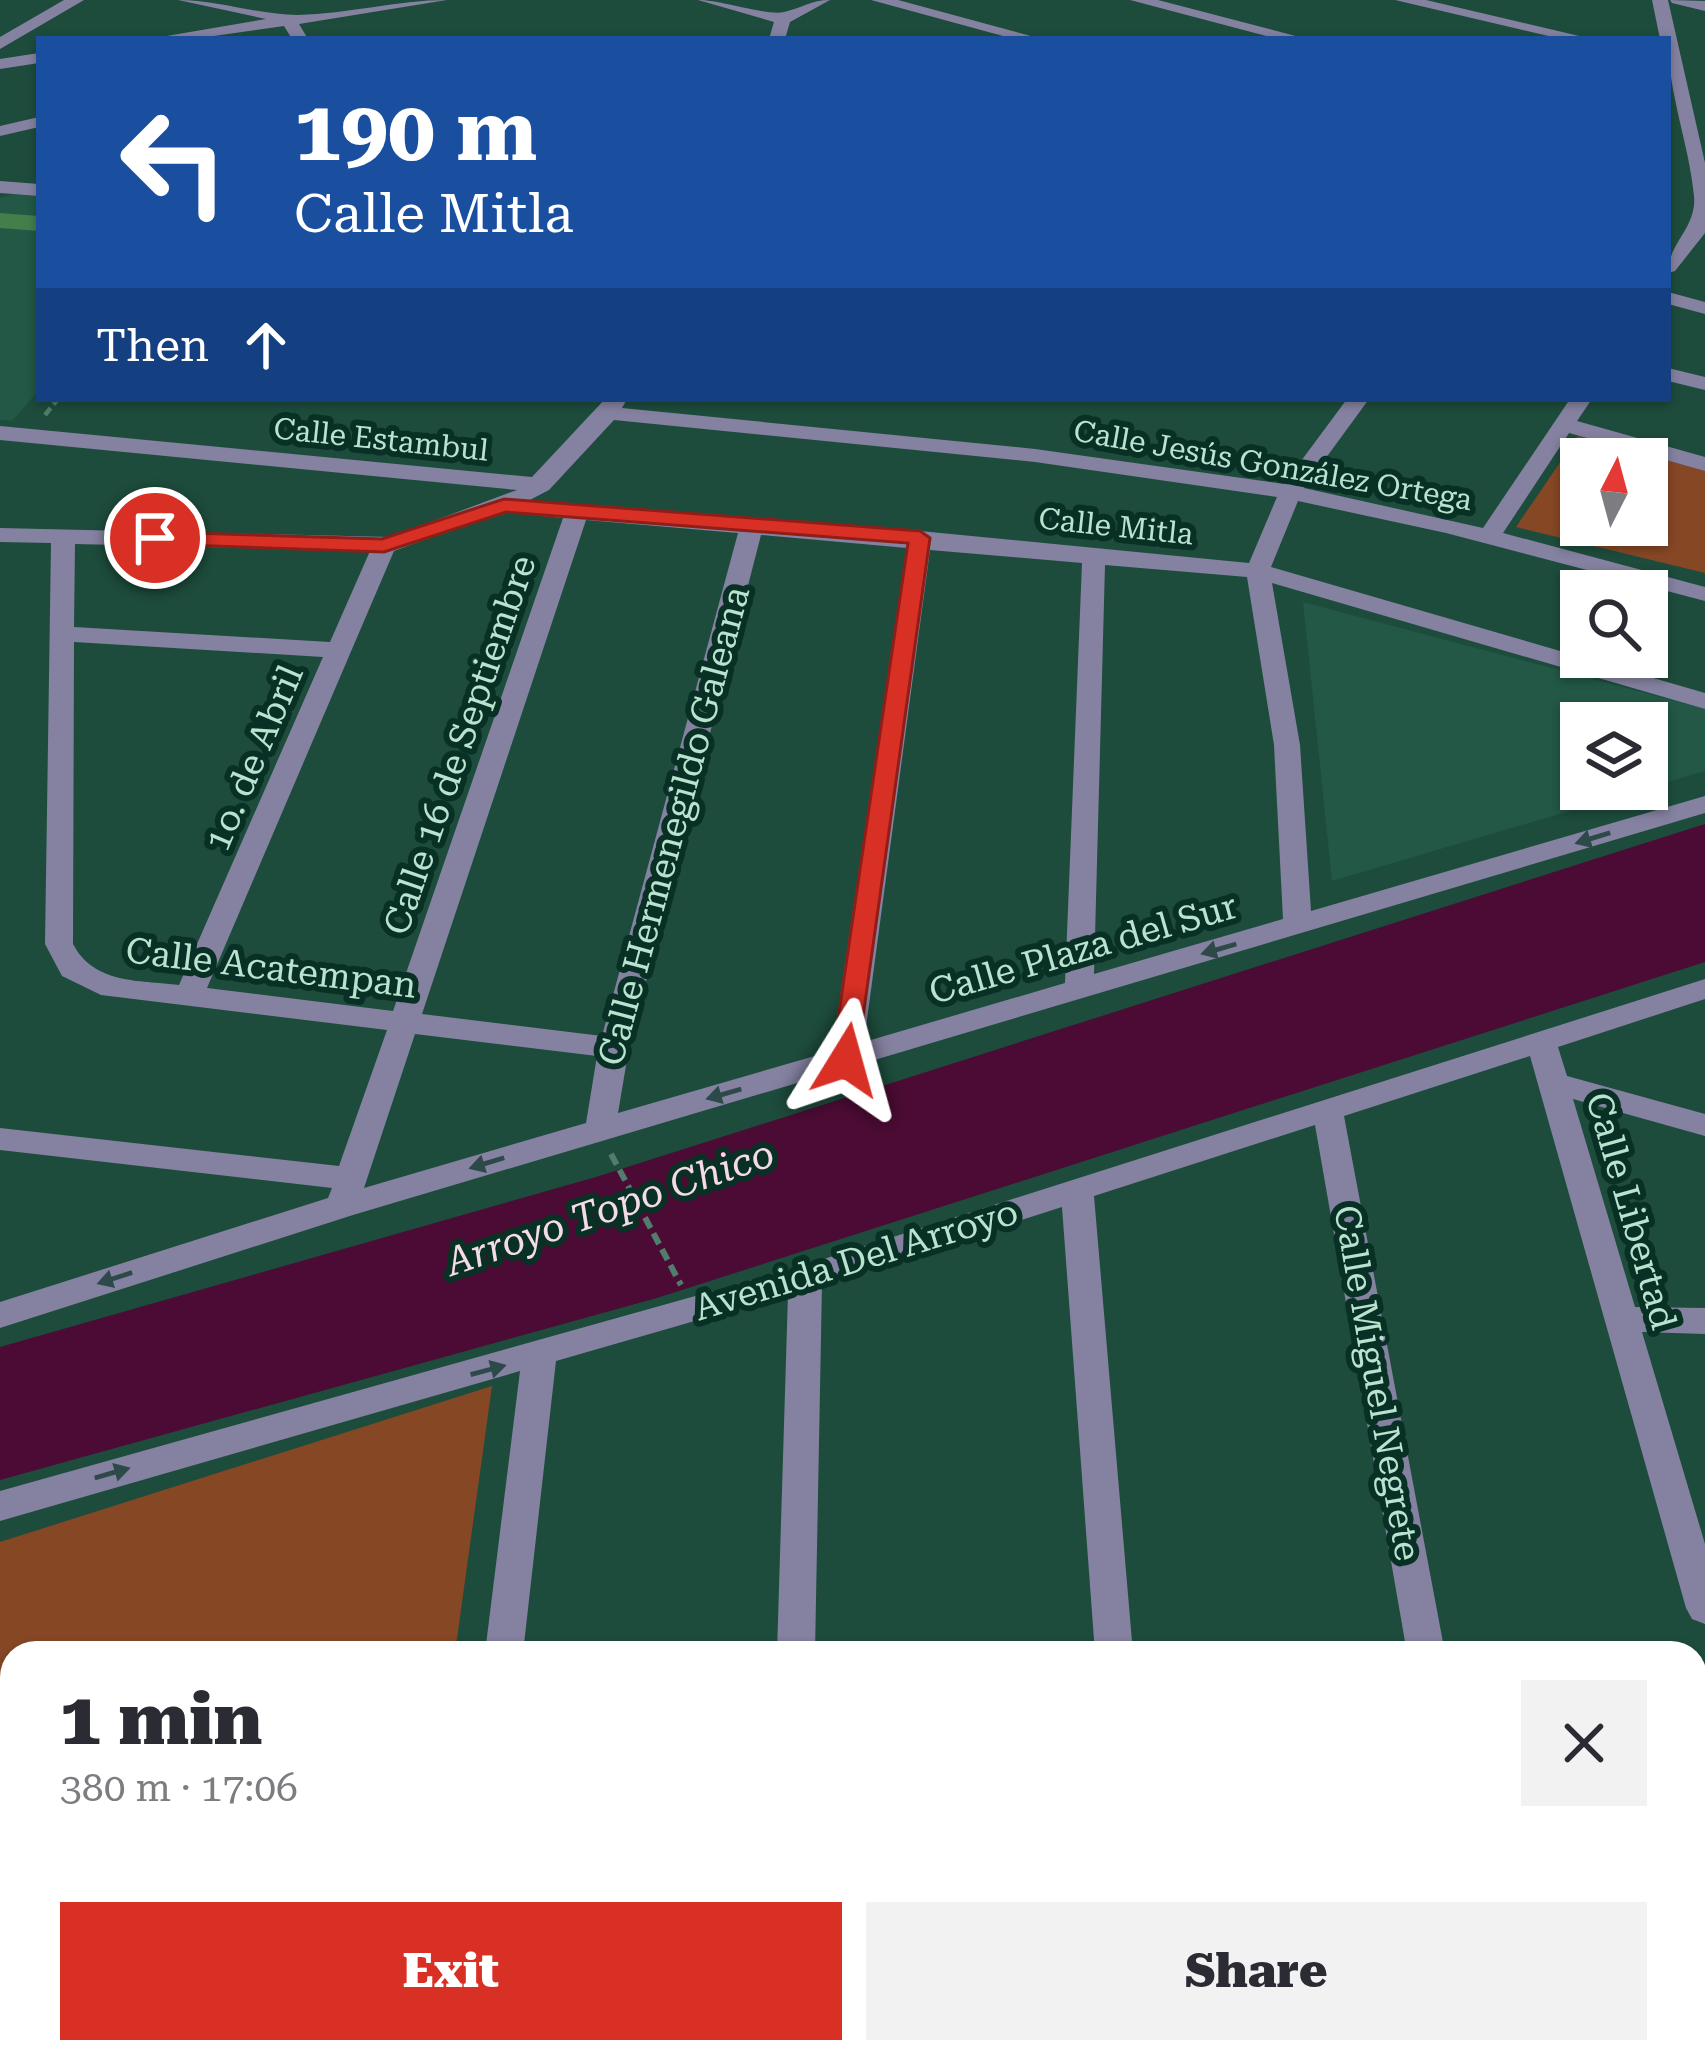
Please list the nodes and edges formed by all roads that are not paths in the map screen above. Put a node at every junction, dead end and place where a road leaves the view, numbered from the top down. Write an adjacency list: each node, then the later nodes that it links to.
1 (76, 0): 25 (street)
2 (186, 0): 14 (street)
3 (440, 0): 14 (street)
4 (706, 0): 15 (street)
5 (821, 0): 15 (street)
6 (879, 0): 13 (street)
7 (1138, 0): 22 (street)
8 (1403, 0): 16 (street)
9 (1505, 0): 16 (street)
10 (1660, 0): 24 (street)
11 (1678, 0): 12 (street)
12 (1705, 6)
13 (939, 15): 20 (street); 21 (street)
14 (287, 18): 17 (street); 18 (street)
15 (783, 19): 19 (street)
16 (1511, 32): 23 (street)
17 (176, 36)
18 (298, 36)
19 (778, 36)
20 (934, 36)
21 (1022, 36)
22 (1287, 36)
23 (1553, 36)
24 (1670, 36)
25 (0, 44)
26 (36, 58): 28 (street)
27 (1676, 58): 29 (street)
28 (0, 64)
29 (1697, 121): 32 (street)
30 (36, 124): 31 (street)
31 (0, 131)
32 (1702, 179): 35 (street)
33 (4, 189): 34 (street)
34 (36, 190)
35 (1698, 240): 36 (street)
36 (1671, 263)
37 (1671, 299): 38 (street)
38 (1705, 308)
39 (1671, 375): 40 (street)
40 (1705, 384)
41 (1356, 402): 48 (street)
42 (1579, 402): 44 (street)
43 (612, 406): 47 (street); 48 (street, Calle Jesús González Ortega)
44 (1565, 424): 46 (street); 52 (street)
45 (0, 433): 47 (street, Calle Estambul)
46 (1705, 464)
47 (541, 485): 49 (street)
48 (1290, 493): 52 (street, Calle Jesús González Ortega); 58 (street)
49 (504, 506): 50 (street, Calle Mitla); 56 (street)
50 (578, 512): 51 (street, Calle Mitla); 68 (street, Calle 16 de Septiembre)
51 (752, 524): 55 (street, Calle Mitla); 70 (street, Calle Hermenegildo Galeana)
52 (1490, 534): 59 (street, Calle Jesús González Ortega)
53 (0, 535): 54 (street)
54 (63, 535): 56 (street); 60 (street, Calle Acatempan)
55 (920, 538): 57 (street, Calle Mitla); 71 (street)
56 (384, 546): 61 (street, 1o. de Abril)
57 (1094, 554): 58 (street, Calle Mitla); 65 (street)
58 (1258, 571): 62 (street, Calle Mitla); 64 (street)
59 (1705, 594)
60 (62, 634): 61 (street); 67 (street, Calle Acatempan)
61 (339, 650): 67 (street, 1o. de Abril)
62 (1705, 701)
63 (1705, 804): 64 (street, Calle Plaza del Sur, one-way to 64)
64 (1298, 926): 65 (street, Calle Plaza del Sur, one-way to 65)
65 (1079, 989): 71 (street, Calle Plaza del Sur)
66 (1705, 989): 69 (street, Avenida Del Arroyo)
67 (188, 998): 68 (street, Calle Acatempan)
68 (402, 1025): 70 (street, Calle Acatempan); 78 (street, Calle 16 de Septiembre)
69 (1542, 1044): 72 (street, Calle Libertad); 73 (street, Avenida Del Arroyo)
70 (614, 1048): 76 (street, Calle Hermenegildo Galeana)
71 (846, 1060): 76 (street, Calle Plaza del Sur, one-way to 76)
72 (1554, 1083): 74 (street); 81 (street, Calle Libertad)
73 (1328, 1113): 77 (street, Avenida Del Arroyo); 89 (street, Calle Miguel Negrete)
74 (1705, 1125)
75 (0, 1139): 78 (street)
76 (604, 1140): 78 (street, Calle Plaza del Sur, one-way to 78)
77 (1077, 1191): 79 (street, Avenida Del Arroyo); 88 (street)
78 (346, 1193): 80 (street, Calle Plaza del Sur, one-way to 80)
79 (805, 1276): 83 (street, Avenida Del Arroyo); 87 (street)
80 (0, 1315)
81 (1621, 1319): 82 (street); 85 (street, Calle Libertad)
82 (1705, 1321)
83 (539, 1357): 84 (street, Avenida Del Arroyo, one-way to 83); 86 (street)
84 (0, 1506)
85 (1705, 1608)
86 (505, 1641)
87 (796, 1641)
88 (1113, 1641)
89 (1424, 1641)

